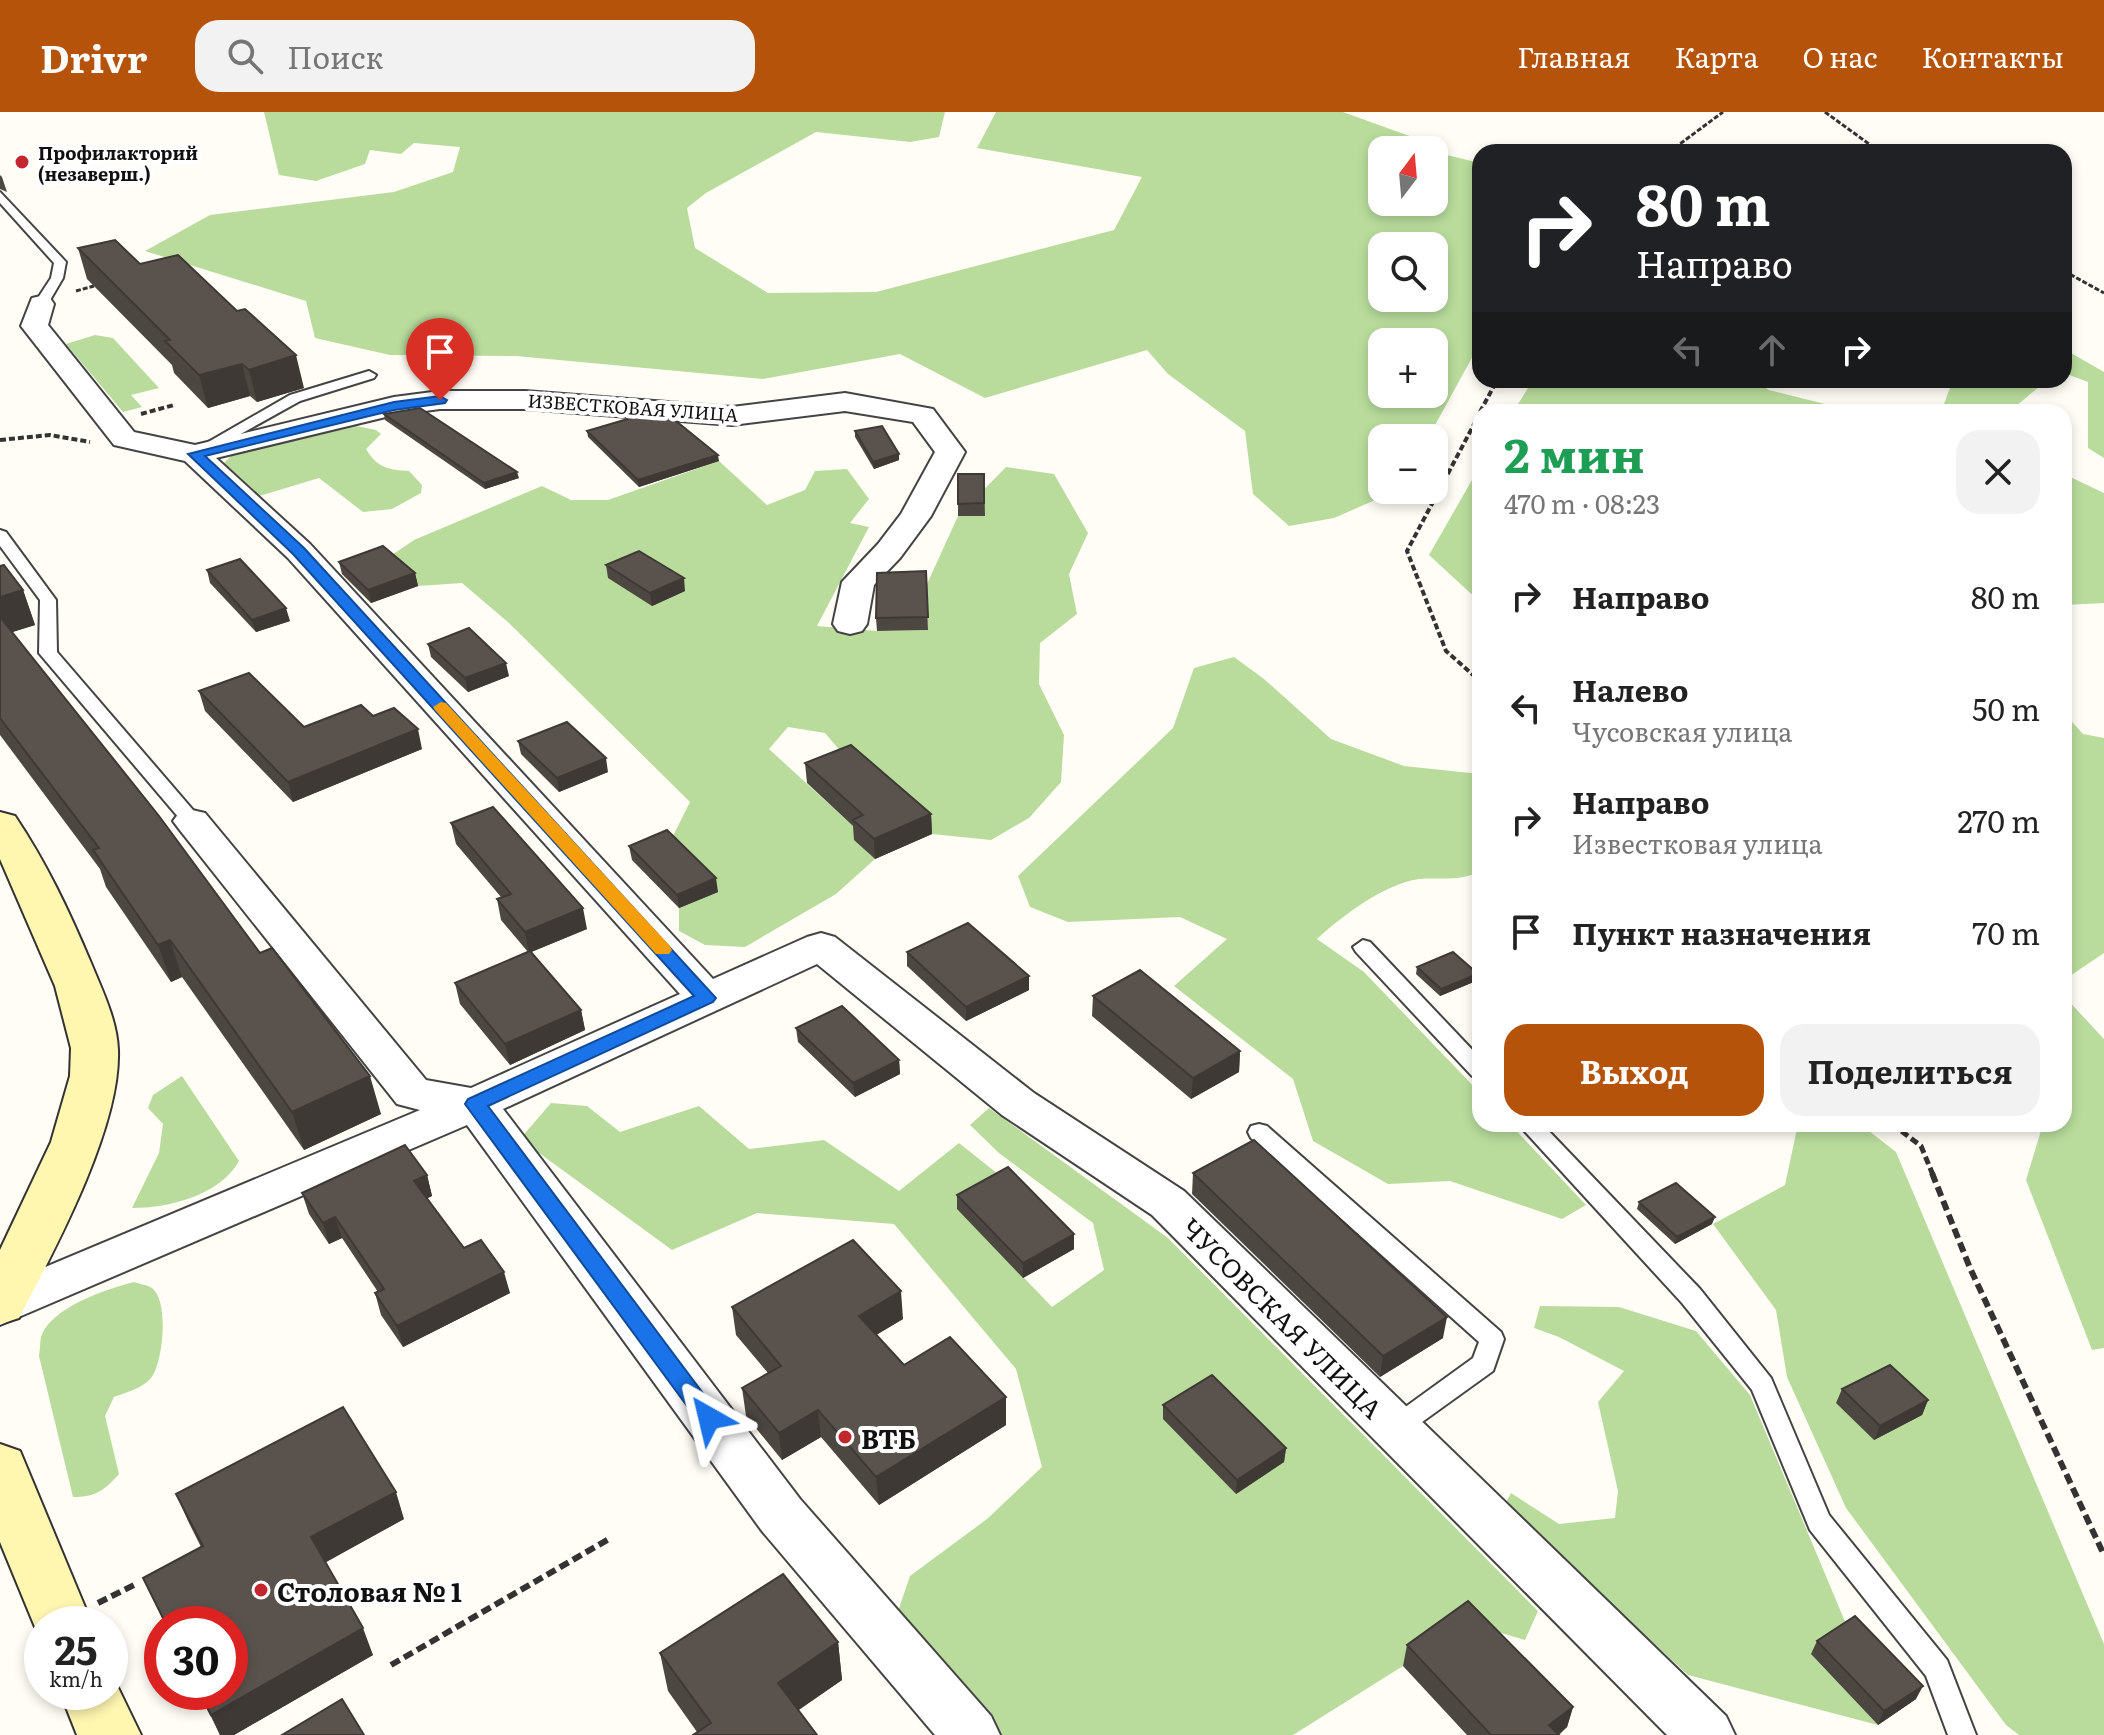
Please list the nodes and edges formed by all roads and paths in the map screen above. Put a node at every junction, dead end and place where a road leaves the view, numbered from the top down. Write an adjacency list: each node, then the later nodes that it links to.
1 (1723, 112): 3 (path)
2 (1825, 112): 4 (path)
3 (1680, 144)
4 (1869, 144)
5 (0, 196): 8 (lane)
6 (2072, 275): 7 (path)
7 (2104, 293)
8 (41, 304): 11 (street)
9 (369, 375): 14 (lane)
10 (174, 405): 11 (path)
11 (135, 426): 13 (path); 14 (street)
12 (1472, 427): 17 (path)
13 (0, 440)
14 (195, 454): 16 (street, ИЗВЕСТКОВАЯ УЛИЦА); 21 (street)
15 (0, 535): 18 (lane)
16 (850, 624)
17 (1472, 674)
18 (192, 821): 23 (street)
19 (0, 825): 27 (street)
20 (1363, 947): 22 (lane)
21 (707, 998): 23 (street); 28 (street, ЧУСОВСКАЯ УЛИЦА)
22 (1472, 1063)
23 (475, 1104): 27 (street); 38 (street)
24 (1259, 1132): 28 (lane)
25 (1537, 1132): 40 (lane)
26 (1903, 1132): 31 (path)
27 (0, 1304)
28 (1395, 1428): 39 (street, ЧУСОВСКАЯ УЛИЦА)
29 (0, 1468): 33 (street)
30 (609, 1539): 35 (path)
31 (2104, 1555)
32 (134, 1585): 34 (path)
33 (76, 1606)
34 (95, 1606)
35 (391, 1665)
36 (99, 1710): 37 (street)
37 (109, 1735)
38 (971, 1735)
39 (1708, 1735)
40 (1962, 1735)

